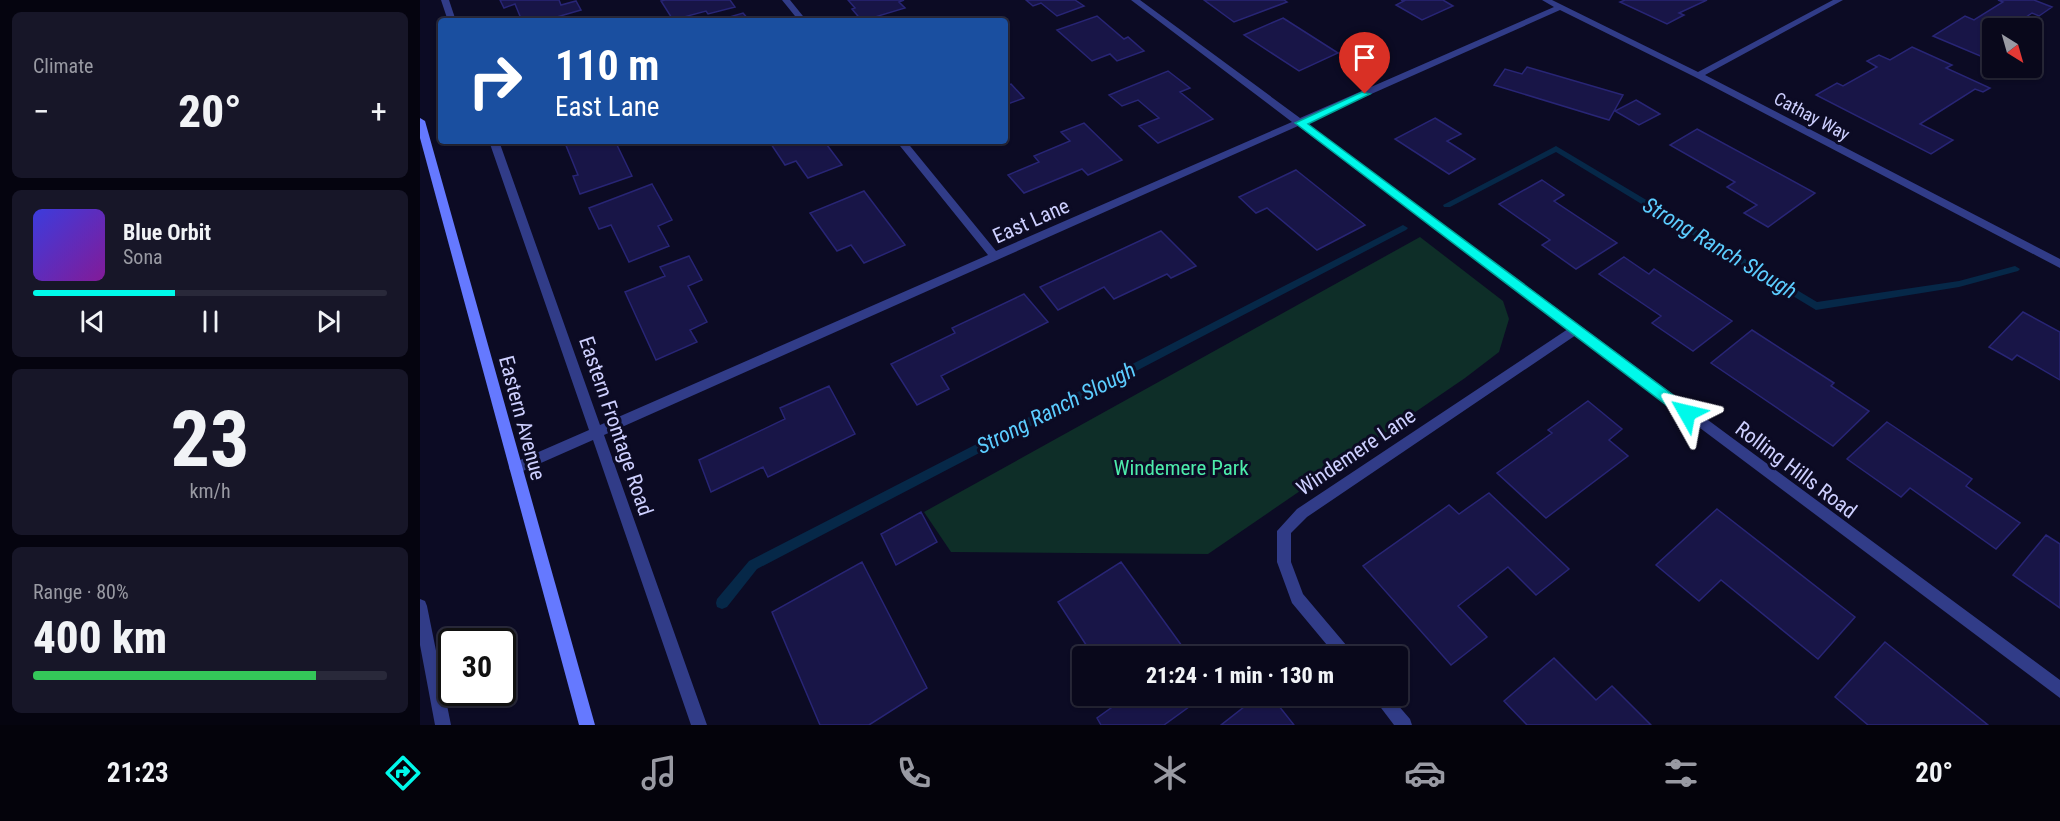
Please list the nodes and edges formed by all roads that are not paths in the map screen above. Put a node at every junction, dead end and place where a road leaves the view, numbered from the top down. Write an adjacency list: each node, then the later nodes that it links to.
1 (445, 0): 7 (street)
2 (786, 0): 8 (street)
3 (1135, 0): 11 (street, Rolling Hills Road)
4 (1546, 0): 6 (street, Cathay Way)
5 (1839, 0): 9 (street)
6 (1560, 7): 9 (street, Cathay Way); 11 (street, East Lane)
7 (451, 18)
8 (801, 18)
9 (1698, 75): 15 (street, Cathay Way)
10 (420, 121): 18 (main road, Eastern Avenue)
11 (1300, 123): 14 (street, East Lane); 16 (street, Rolling Hills Road)
12 (495, 144): 17 (street, Eastern Frontage Road)
13 (903, 144): 14 (street)
14 (995, 258): 17 (street, East Lane)
15 (2060, 264)
16 (1575, 330): 20 (street, Windemere Lane); 21 (street, Rolling Hills Road)
17 (596, 431): 18 (street, East Lane); 25 (street, Eastern Frontage Road)
18 (516, 468): 24 (main road, Eastern Avenue)
19 (420, 606): 23 (street)
20 (1338, 646)
21 (2060, 690)
22 (1388, 706): 26 (street)
23 (442, 725)
24 (587, 725)
25 (699, 725)
26 (1404, 725)

